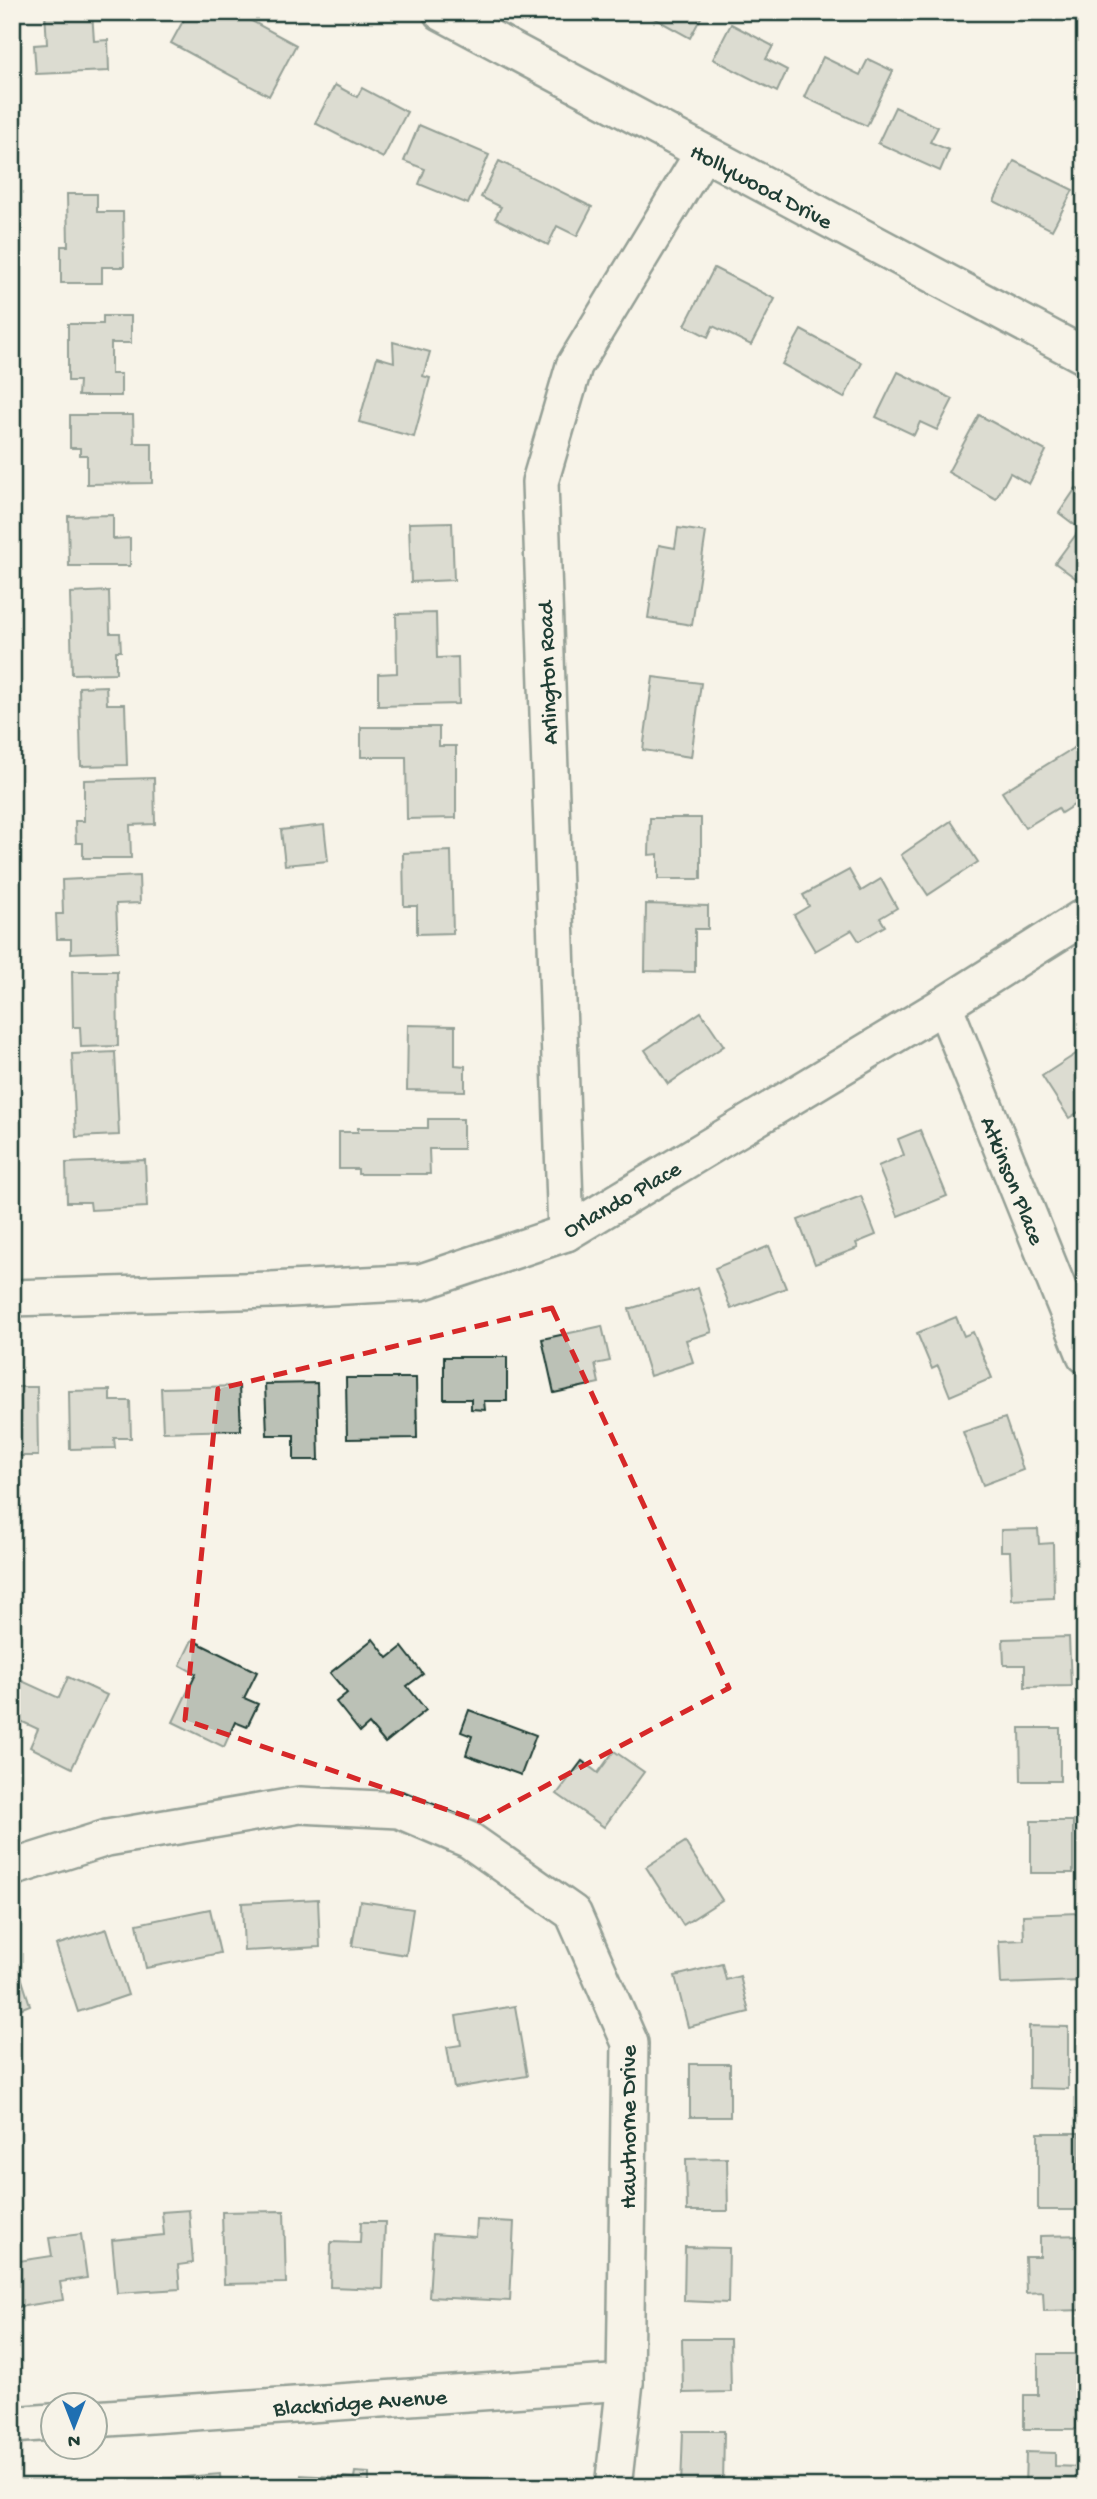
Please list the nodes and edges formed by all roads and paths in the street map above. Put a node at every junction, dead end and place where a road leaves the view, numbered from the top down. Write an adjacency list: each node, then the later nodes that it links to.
1 (441, 12): 2 (street, Hollywood Drive)
2 (703, 153): 3 (street, Hollywood Drive); 6 (street, Arlington Road)
3 (1085, 356)
4 (1085, 916): 5 (street, Orlando Place)
5 (944, 1005): 6 (street, Orlando Place); 8 (street, Atkinson Place)
6 (566, 1233): 7 (street, Orlando Place)
7 (12, 1298)
8 (1085, 1355)
9 (12, 1868): 10 (street, Hawthorne Drive)
10 (625, 2382): 11 (street, Blackridge Avenue); 14 (street, Hawthorne Drive)
11 (108, 2418)
12 (38, 2423): 13 (street)
13 (12, 2425)
14 (613, 2487)

